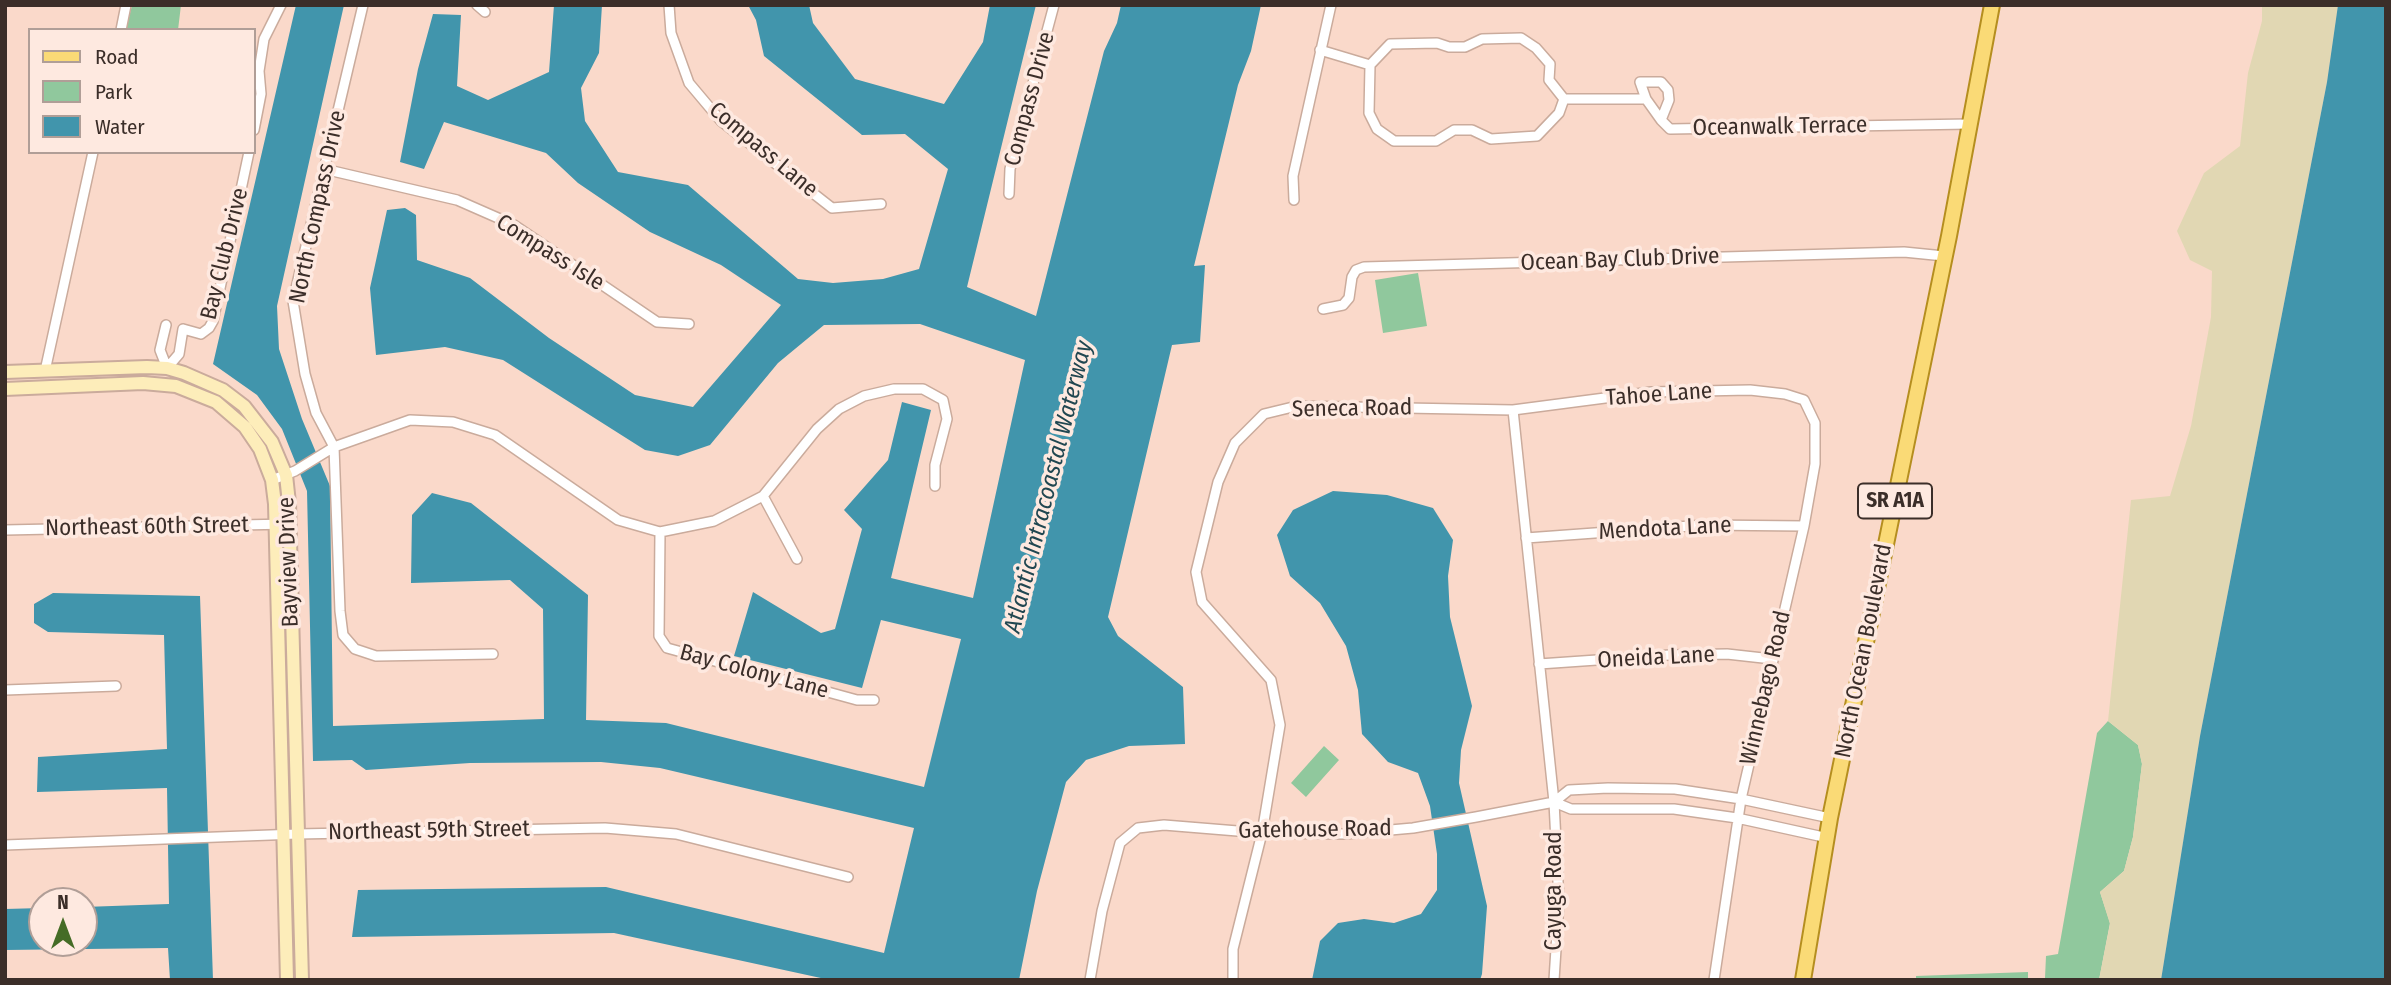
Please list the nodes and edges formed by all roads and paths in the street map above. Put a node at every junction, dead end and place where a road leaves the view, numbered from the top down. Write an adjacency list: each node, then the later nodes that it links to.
1 (126, 5): 10 (street)
2 (281, 5): 15 (street)
3 (363, 5): 20 (street, North Compass Drive)
4 (477, 5): 9 (street)
5 (669, 5): 23 (street, Compass Lane)
6 (1054, 5): 21 (street, Compass Drive)
7 (1331, 5): 11 (street)
8 (1992, 5): 17 (main road, SR A1A)
9 (485, 12)
10 (121, 28)
11 (1320, 50): 12 (street); 22 (street)
12 (1370, 65): 13 (street); 13 (street)
13 (1564, 99): 14 (street)
14 (1646, 99): 16 (street, Oceanwalk Terrace); 16 (street, Oceanwalk Terrace)
15 (256, 120)
16 (1661, 120): 17 (street, Oceanwalk Terrace)
17 (1969, 124): 24 (main road, North Ocean Boulevard / SR A1A)
18 (93, 154): 29 (street)
19 (249, 154): 28 (street, Bay Club Drive)
20 (324, 169): 26 (street, Compass Isle); 35 (street, North Compass Drive)
21 (1009, 194)
22 (1294, 200)
23 (881, 204)
24 (1944, 256): 25 (street, Ocean Bay Club Drive); 62 (main road, North Ocean Boulevard / SR A1A)
25 (1323, 310)
26 (689, 324)
27 (166, 325): 28 (street, Bay Club Drive)
28 (167, 368): 29 (street, Bayview Drive); 31 (street, Bay Club Drive); 36 (street, Bayview Drive)
29 (45, 371): 30 (street, Bayview Drive)
30 (5, 372)
31 (161, 384): 32 (street, Bayview Drive); 37 (street, Bayview Drive)
32 (5, 389)
33 (1804, 400): 34 (street, Tahoe Lane); 42 (street, Winnebago Road)
34 (1513, 410): 45 (street); 63 (street, Seneca Road)
35 (334, 447): 36 (street); 44 (street); 49 (street)
36 (290, 473): 37 (street); 41 (street, Bayview Drive)
37 (272, 480): 40 (street, Bayview Drive)
38 (935, 486): 39 (street)
39 (763, 496): 44 (street); 46 (street)
40 (274, 524): 41 (street, Northeast 60th Street); 43 (street, Northeast 60th Street); 48 (street, Bayview Drive)
41 (288, 524): 47 (street, Bayview Drive)
42 (1804, 526): 45 (street, Mendota Lane); 50 (street, Winnebago Road)
43 (5, 530)
44 (660, 532): 56 (street, Bay Colony Lane)
45 (1526, 538): 51 (street)
46 (797, 559)
47 (290, 594): 48 (street); 52 (street, Bayview Drive)
48 (276, 595): 53 (street, Bayview Drive)
49 (493, 654)
50 (1772, 659): 51 (street, Oneida Lane); 59 (street, Winnebago Road)
51 (1539, 664): 60 (street)
52 (293, 676): 53 (street); 57 (street, Bayview Drive)
53 (279, 677): 58 (street, Bayview Drive)
54 (116, 686): 55 (street)
55 (5, 690)
56 (874, 700)
57 (295, 756): 58 (street); 65 (street, Bayview Drive)
58 (281, 757): 64 (street, Bayview Drive)
59 (1741, 799): 60 (street, Gatehouse Road); 61 (street, Winnebago Road); 62 (street, Gatehouse Road)
60 (1554, 802): 61 (street, Gatehouse Road); 63 (street, Gatehouse Road); 75 (street, Cayuga Road)
61 (1737, 818): 66 (street, Gatehouse Road); 76 (street, Winnebago Road)
62 (1830, 818): 66 (main road, SR A1A)
63 (1262, 833): 73 (street, Gatehouse Road); 74 (street)
64 (283, 834): 65 (street, Northeast 59th Street); 67 (street, Northeast 59th Street); 70 (street, Bayview Drive)
65 (297, 834): 68 (street, Northeast 59th Street); 69 (street, Bayview Drive)
66 (1828, 838): 77 (main road, SR A1A)
67 (5, 845)
68 (848, 877)
69 (300, 913): 70 (street); 72 (street, Bayview Drive)
70 (285, 914): 71 (street, Bayview Drive)
71 (288, 980)
72 (302, 980)
73 (1090, 980)
74 (1233, 980)
75 (1554, 980)
76 (1714, 980)
77 (1803, 980)

